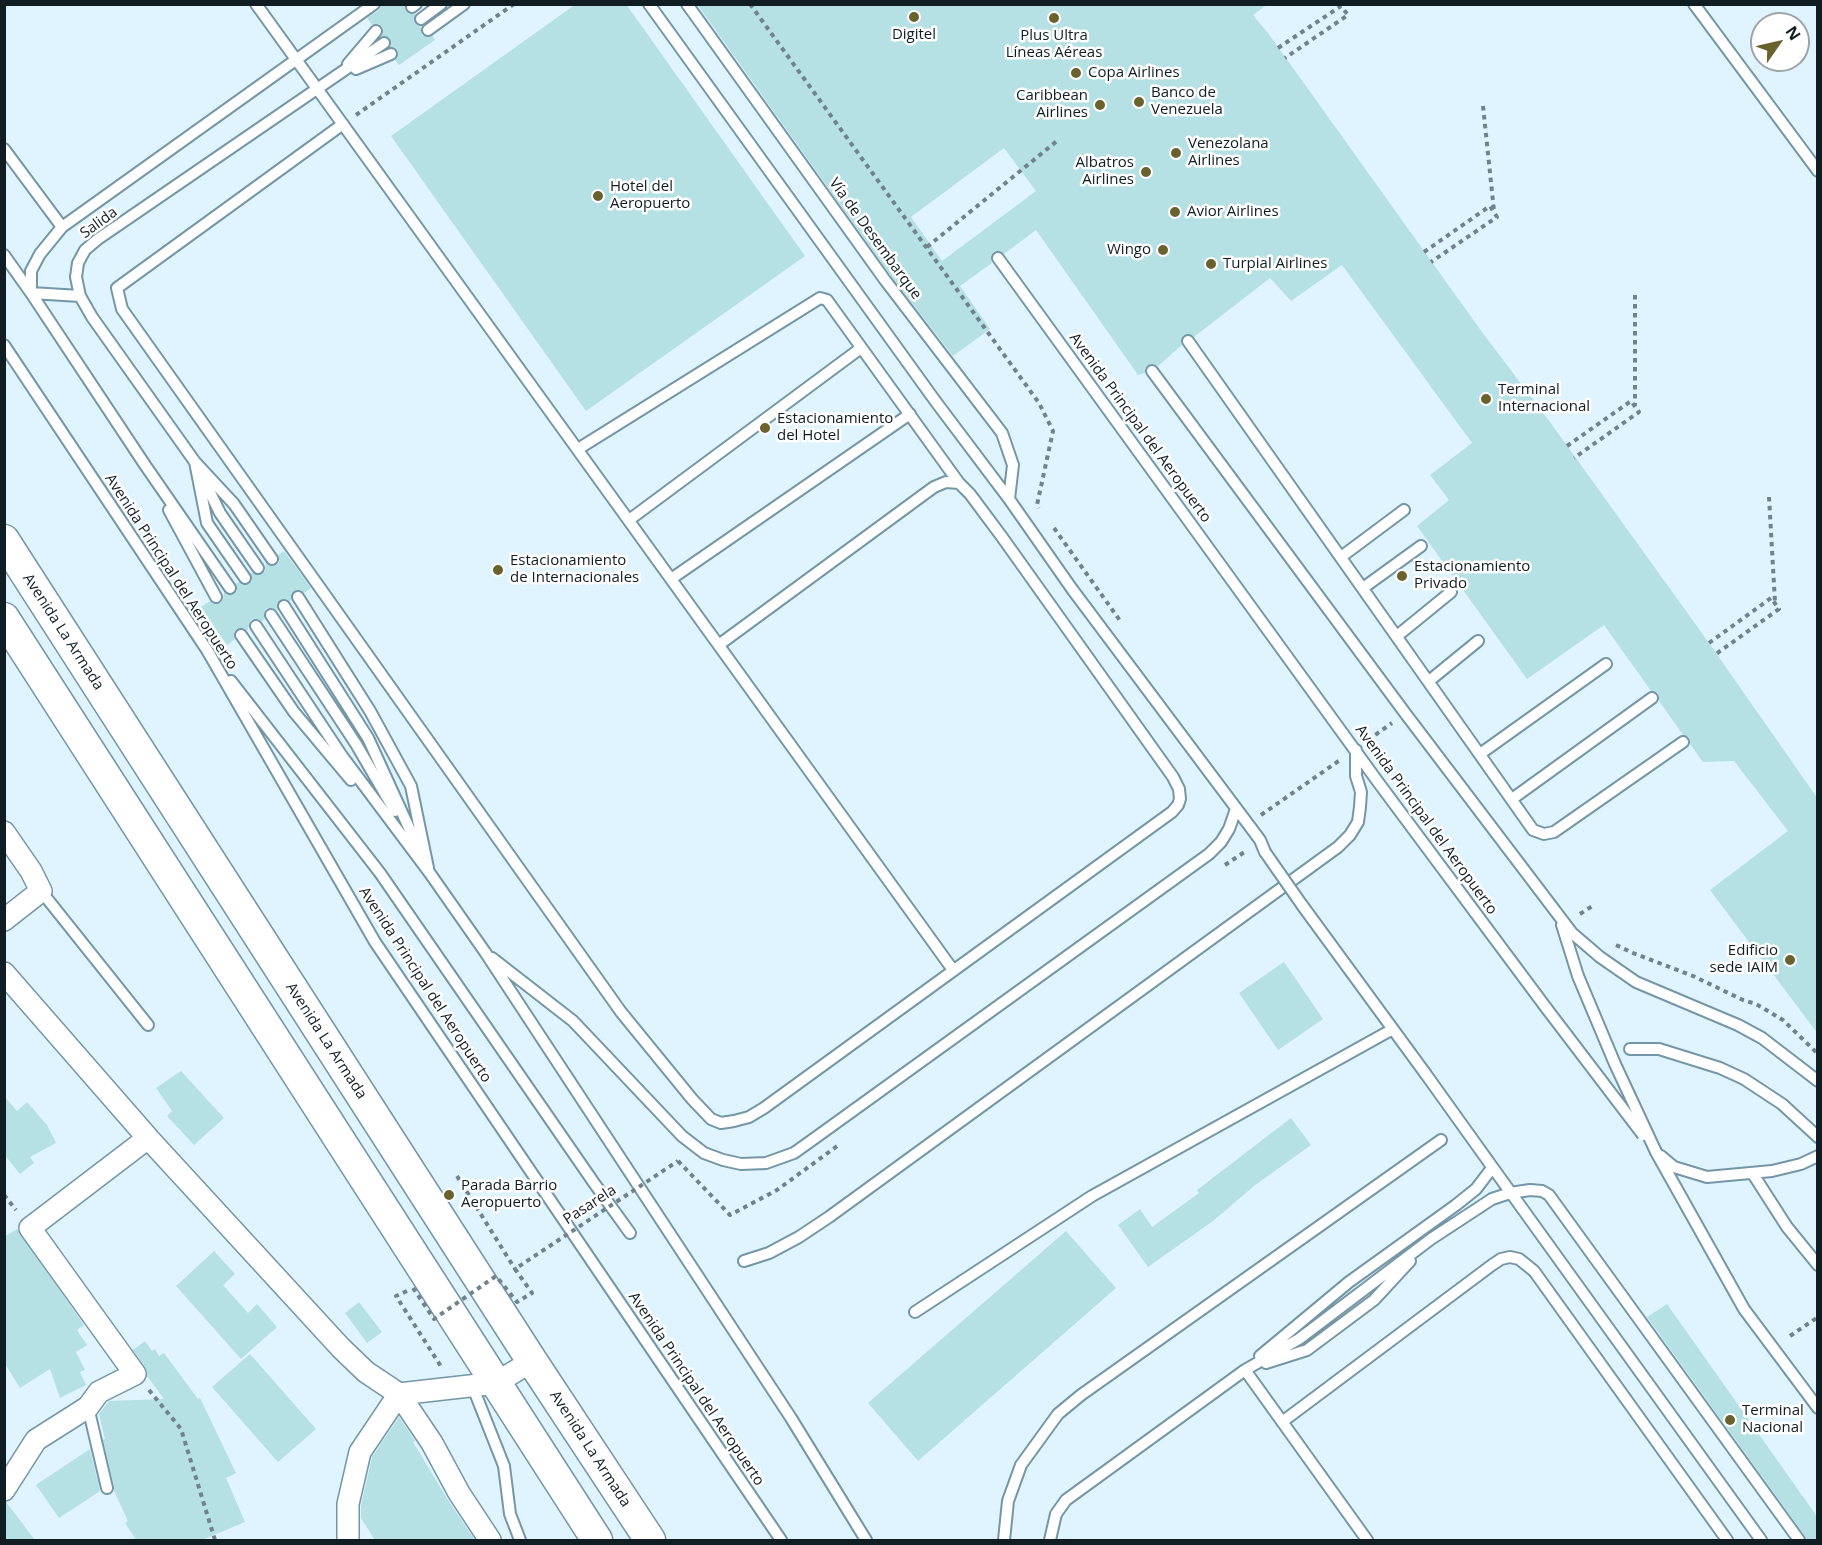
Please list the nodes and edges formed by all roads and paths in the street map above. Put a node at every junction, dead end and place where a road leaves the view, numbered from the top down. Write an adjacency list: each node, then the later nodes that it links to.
1 (256, 4): 18 (lane)
2 (374, 4): 18 (lane)
3 (441, 4): 11 (lane)
4 (464, 4): 12 (lane)
5 (514, 4): 22 (path)
6 (649, 4): 49 (lane)
7 (687, 4): 49 (lane, Vía de Desembarque)
8 (750, 4): 28 (path)
9 (1694, 4): 25 (lane)
10 (1344, 7): 15 (path); 17 (path)
11 (421, 19)
12 (428, 30)
13 (376, 31): 19 (lane)
14 (384, 43): 19 (lane)
15 (1278, 48)
16 (392, 54): 19 (lane)
17 (1285, 58)
18 (296, 59): 20 (lane); 27 (lane)
19 (336, 77): 20 (lane, Salida)
20 (317, 89): 22 (lane); 35 (lane, Salida)
21 (1484, 106): 26 (path)
22 (343, 124): 43 (lane); 98 (lane)
23 (1057, 141): 28 (path)
24 (4, 148): 27 (lane)
25 (1818, 171)
26 (1494, 212): 29 (path); 32 (path)
27 (62, 227): 33 (lane)
28 (927, 247): 51 (path)
29 (1424, 252)
30 (4, 255): 33 (lane)
31 (998, 258): 83 (lane, Avenida Principal del Aeropuerto)
32 (1431, 261)
33 (32, 293): 35 (lane); 46 (lane)
34 (1635, 295): 40 (path)
35 (80, 296): 45 (lane, Salida)
36 (1188, 341): 56 (lane)
37 (4, 345): 77 (lane, Avenida Principal del Aeropuerto)
38 (861, 348): 41 (lane); 43 (lane); 52 (lane)
39 (1152, 371): 96 (lane)
40 (1635, 407): 42 (path); 44 (path)
41 (910, 414): 47 (lane); 60 (lane)
42 (1567, 446)
43 (578, 450): 52 (lane)
44 (1574, 458)
45 (195, 462): 57 (lane); 58 (lane); 59 (lane)
46 (145, 465): 61 (lane); 64 (lane)
47 (959, 483): 76 (lane); 98 (lane)
48 (1769, 497): 66 (path)
49 (1009, 499): 87 (lane)
50 (1404, 510): 56 (lane)
51 (1044, 514)
52 (629, 520): 60 (lane)
53 (1051, 524): 71 (path)
54 (4, 540): 121 (main road, Avenida La Armada)
55 (1421, 546): 62 (lane)
56 (1341, 557): 62 (lane)
57 (272, 559)
58 (258, 568)
59 (245, 578)
60 (671, 579): 76 (lane)
61 (230, 588)
62 (1363, 588): 73 (lane)
63 (1451, 592): 73 (lane)
64 (216, 597)
65 (298, 597): 91 (lane)
66 (1775, 603): 75 (path); 78 (path)
67 (284, 606): 91 (lane)
68 (271, 615): 91 (lane)
69 (4, 618): 124 (main road)
70 (256, 626): 91 (lane)
71 (1128, 631)
72 (241, 635): 91 (lane)
73 (1397, 636): 80 (lane)
74 (1478, 641): 80 (lane)
75 (1709, 643)
76 (720, 644): 98 (lane)
77 (207, 650): 114 (lane); 137 (lane, Avenida Principal del Aeropuerto)
78 (1716, 654)
79 (1606, 664): 84 (lane)
80 (1429, 681): 84 (lane)
81 (1652, 698): 85 (lane)
82 (1683, 742): 85 (lane)
83 (1356, 749): 108 (lane, Avenida Principal del Aeropuerto, bridge); 115 (lane)
84 (1480, 754): 85 (lane)
85 (1512, 799)
86 (1254, 806): 89 (path)
87 (1236, 809): 89 (lane); 97 (lane)
88 (4, 832): 92 (street)
89 (1260, 840): 90 (path); 101 (lane, bridge)
90 (1218, 870)
91 (429, 872): 97 (lane)
92 (41, 891): 95 (street); 100 (lane)
93 (1594, 904): 94 (path)
94 (1580, 914)
95 (4, 920)
96 (1560, 920): 103 (lane); 108 (lane, bridge)
97 (485, 952): 138 (lane)
98 (953, 970)
99 (4, 973): 105 (street)
100 (148, 1025)
101 (1393, 1029): 110 (lane, bridge); 118 (lane)
102 (1630, 1049): 104 (lane)
103 (1818, 1081)
104 (1818, 1137)
105 (148, 1138): 123 (street); 125 (street)
106 (1441, 1140): 139 (lane)
107 (844, 1142): 117 (path, Pasarela, bridge)
108 (1656, 1152): 111 (lane); 127 (lane, Avenida Principal del Aeropuerto)
109 (1818, 1156): 111 (lane)
110 (1490, 1164): 113 (lane); 122 (lane)
111 (1753, 1174): 116 (lane)
112 (457, 1176): 117 (path)
113 (1510, 1193): 122 (lane); 143 (lane); 144 (lane)
114 (630, 1233)
115 (744, 1261)
116 (1818, 1265)
117 (515, 1269): 124 (path, bridge)
118 (915, 1312)
119 (1818, 1317): 120 (path)
120 (1790, 1336)
121 (532, 1361): 124 (street); 136 (main road, Avenida La Armada)
122 (1245, 1370): 128 (lane); 140 (lane)
123 (135, 1374): 126 (street); 131 (path)
124 (474, 1385): 125 (street); 134 (lane); 135 (main road)
125 (399, 1394): 132 (street); 133 (street)
126 (88, 1407): 129 (lane); 130 (street)
127 (1818, 1408)
128 (1282, 1422): 141 (lane); 142 (lane)
129 (106, 1488)
130 (4, 1490)
131 (215, 1540)
132 (348, 1540)
133 (490, 1540)
134 (520, 1540)
135 (597, 1540)
136 (650, 1540)
137 (781, 1540)
138 (866, 1540)
139 (1004, 1540)
140 (1050, 1540)
141 (1367, 1540)
142 (1727, 1540)
143 (1761, 1540)
144 (1799, 1540)

